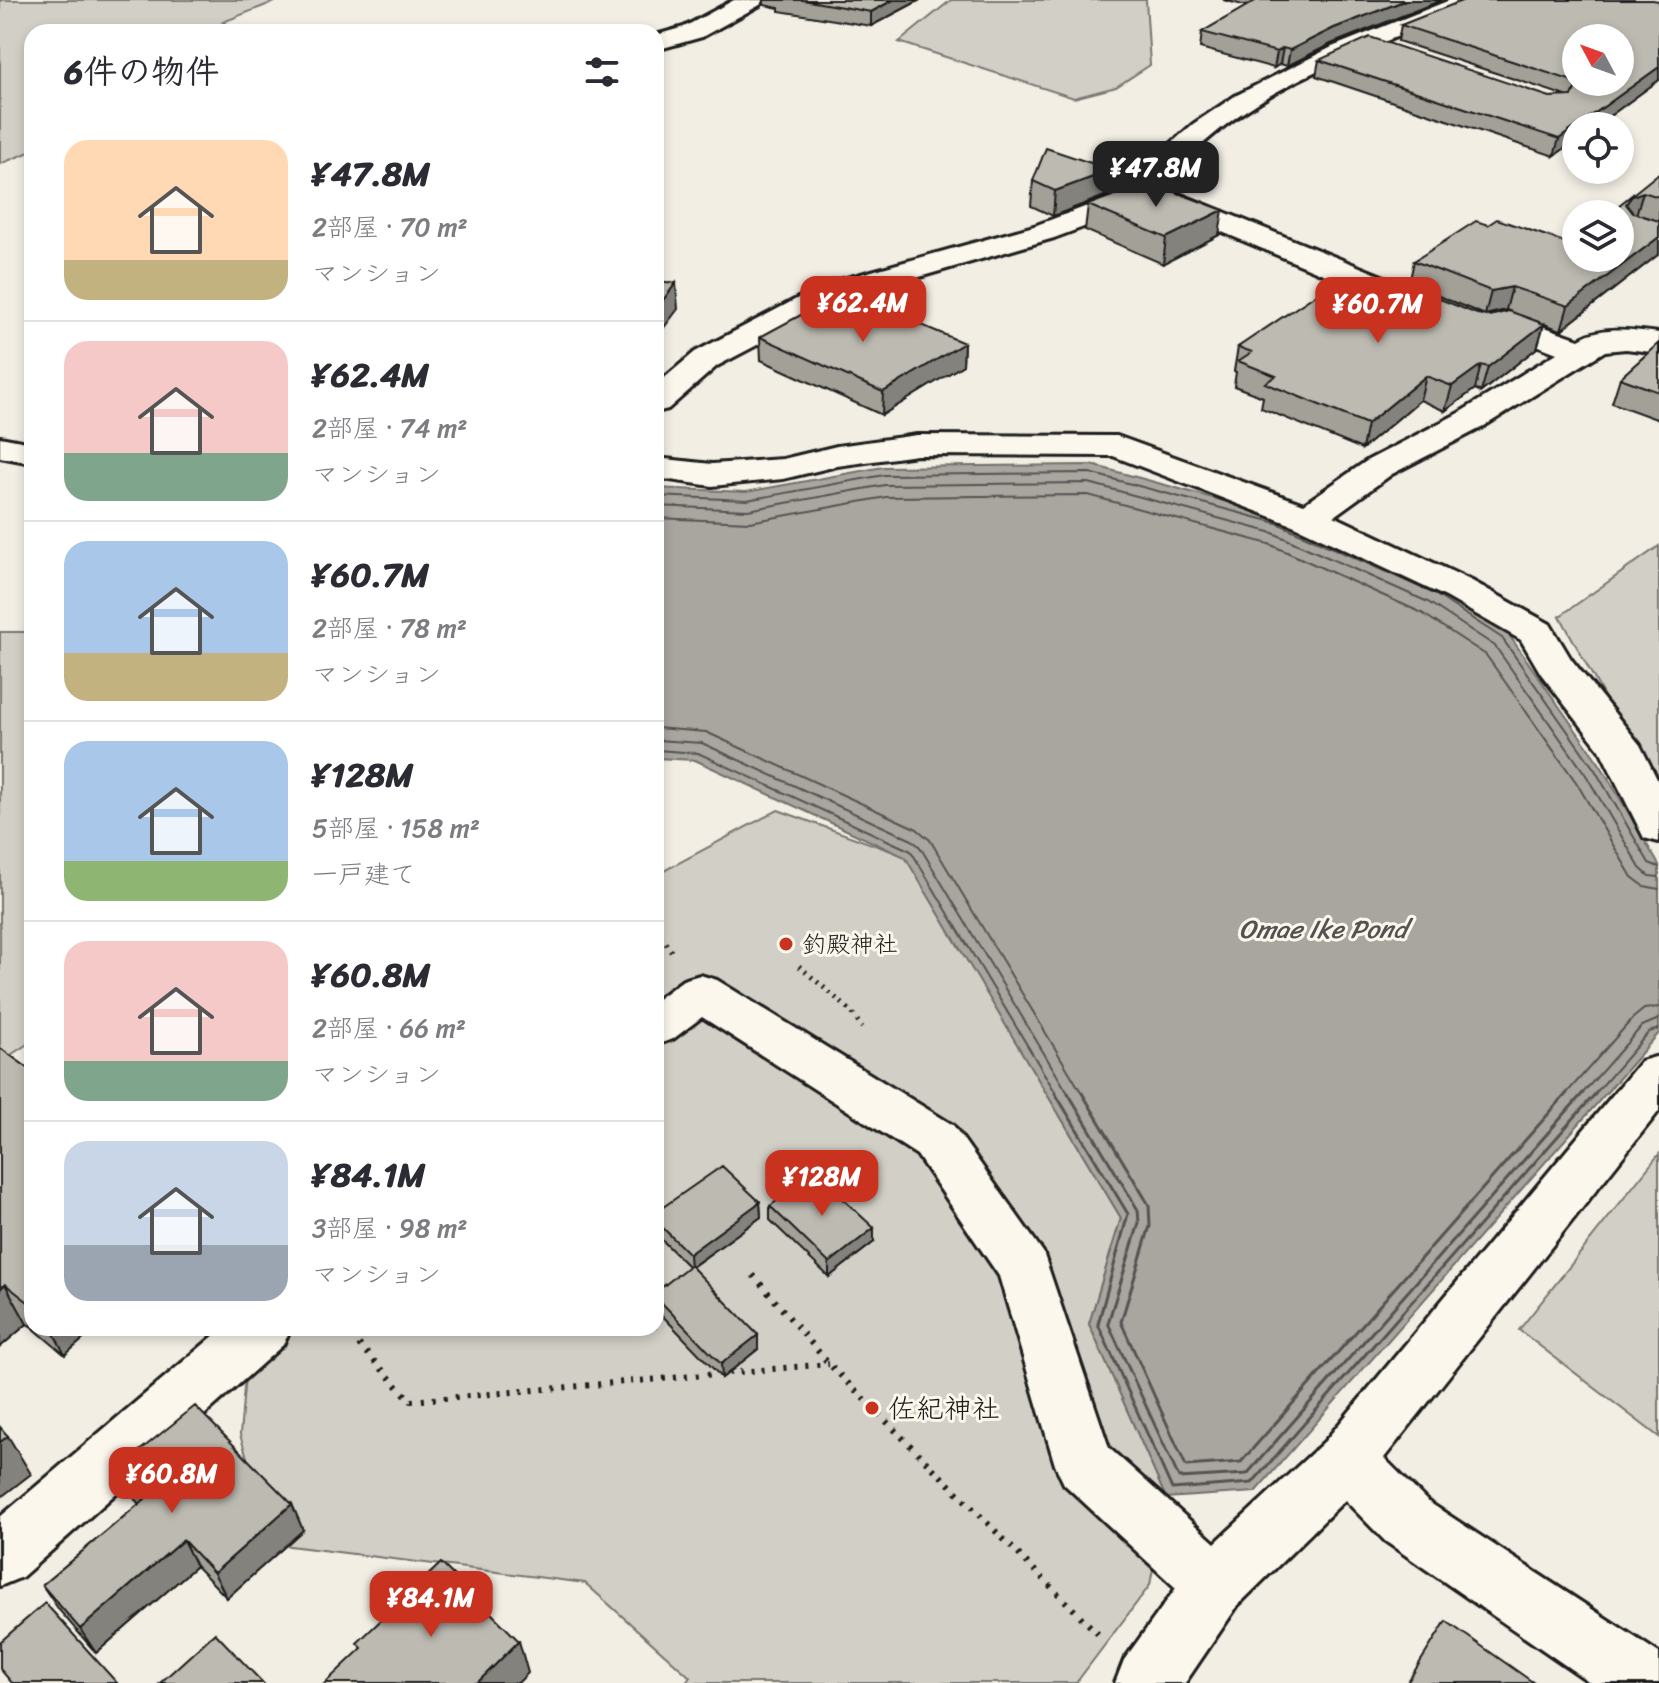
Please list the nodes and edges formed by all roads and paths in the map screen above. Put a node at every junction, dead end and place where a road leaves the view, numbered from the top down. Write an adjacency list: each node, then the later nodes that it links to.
1 (752, 0): 3 (street)
2 (1471, 0): 4 (street)
3 (664, 41)
4 (1367, 42): 5 (street); 6 (street)
5 (1407, 55)
6 (1148, 193): 8 (street); 9 (street)
7 (1659, 343): 8 (street)
8 (1581, 351): 13 (street)
9 (664, 395)
10 (0, 447): 11 (street)
11 (24, 452)
12 (664, 469): 13 (street)
13 (1308, 518): 14 (street)
14 (1659, 827)
15 (664, 1020): 23 (street)
16 (1659, 1075): 21 (street)
17 (753, 1275): 20 (path)
18 (254, 1336): 22 (street)
19 (351, 1336): 20 (path)
20 (829, 1364): 24 (path)
21 (1346, 1460): 23 (street); 25 (street)
22 (0, 1556)
23 (1216, 1584): 24 (street)
24 (1131, 1666)
25 (1647, 1683)

